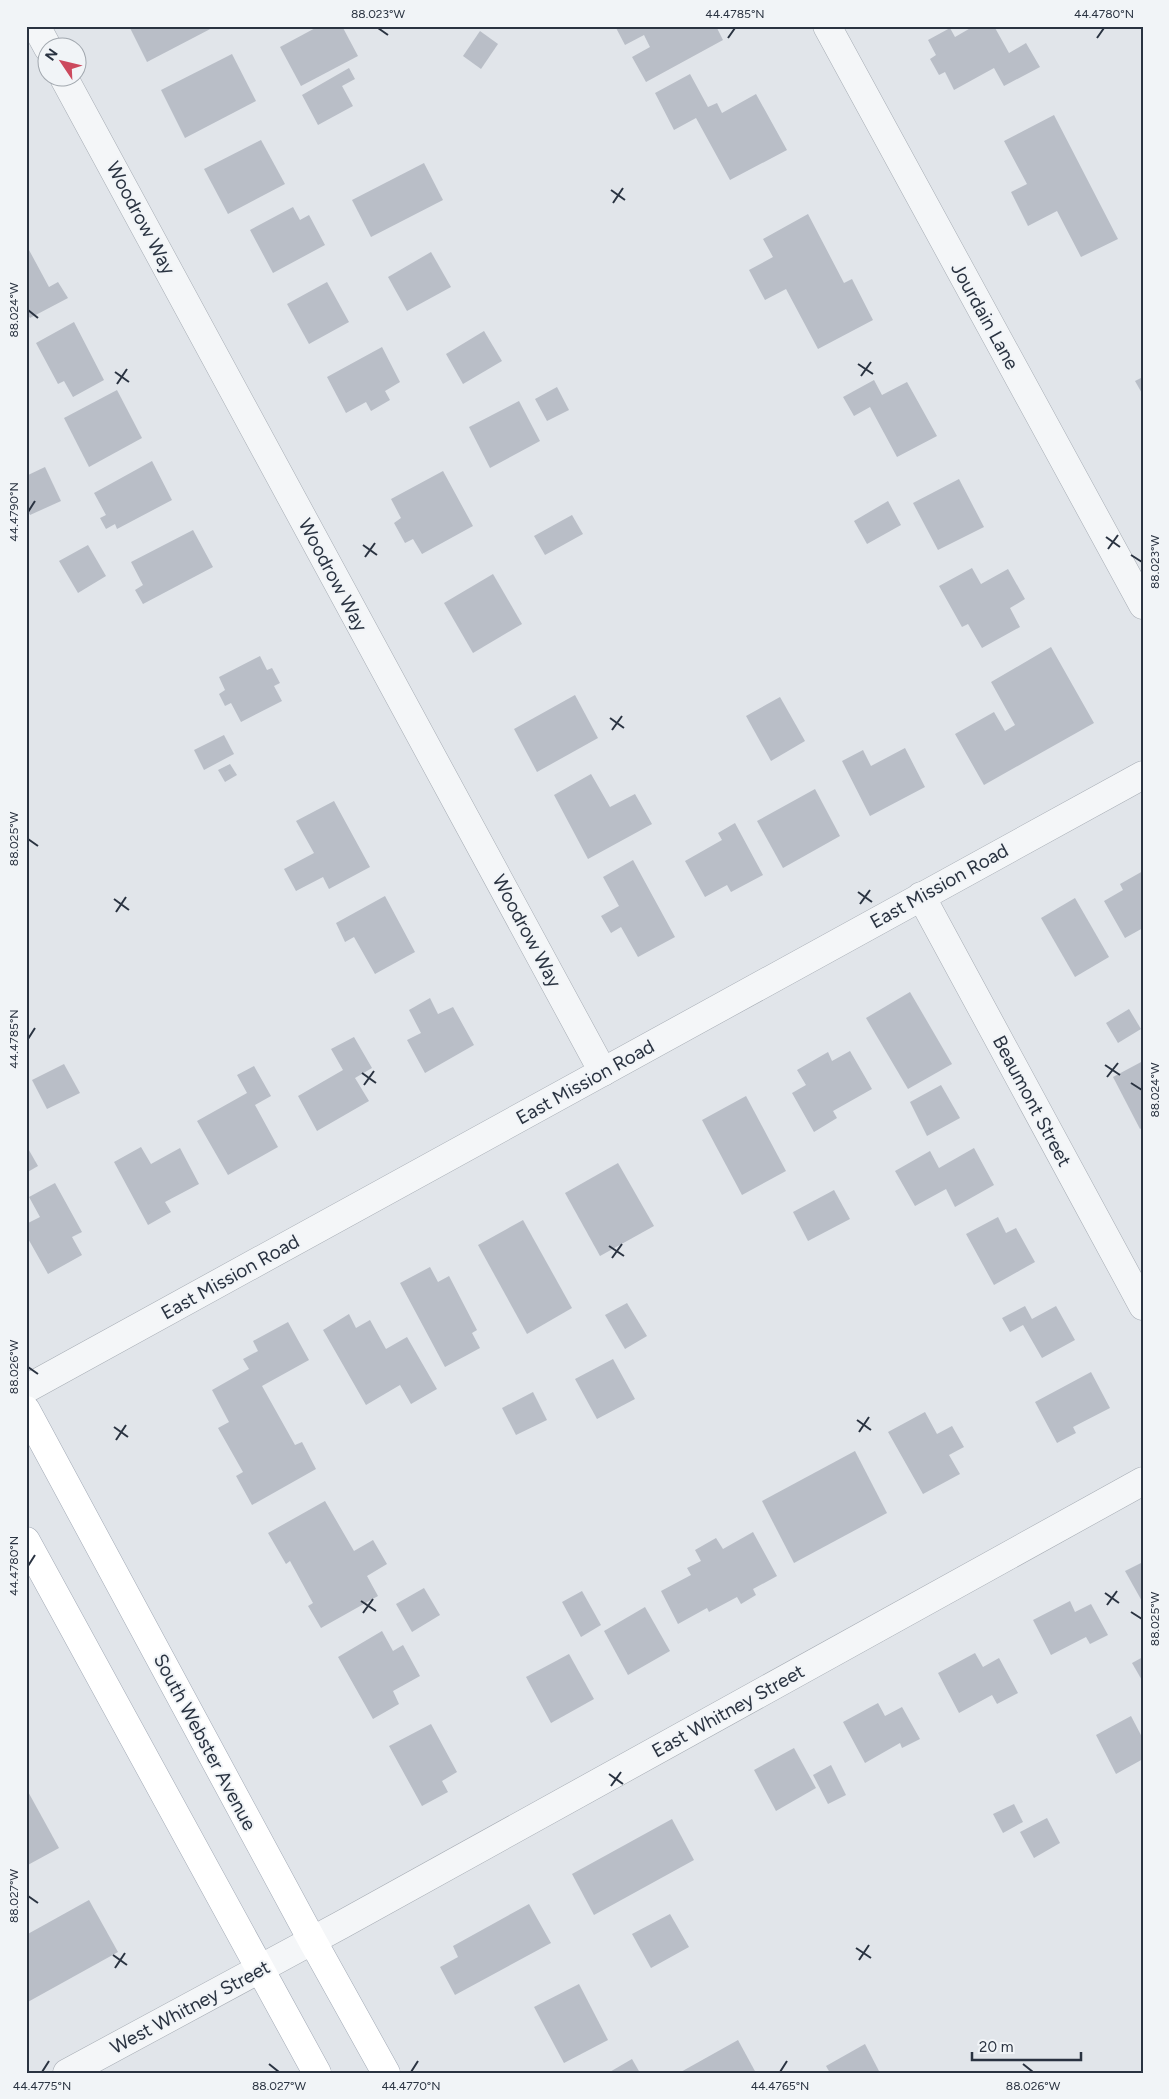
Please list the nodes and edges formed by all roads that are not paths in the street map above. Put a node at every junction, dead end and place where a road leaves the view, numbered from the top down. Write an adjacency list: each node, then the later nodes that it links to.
1 (36, 26): 3 (street)
2 (827, 26): 5 (street, Jourdain Lane)
3 (43, 38)
4 (69, 88): 8 (street, Woodrow Way)
5 (1143, 605)
6 (1143, 774): 7 (street, East Mission Road)
7 (921, 896): 8 (street, East Mission Road); 9 (street, Beaumont Street)
8 (603, 1072): 10 (street, East Mission Road)
9 (1143, 1306)
10 (26, 1389)
11 (26, 1410): 14 (main road, South Webster Avenue)
12 (1143, 1481): 14 (street, East Whitney Street)
13 (26, 1541): 15 (main road)
14 (312, 1940): 15 (street, West Whitney Street); 18 (main road, South Webster Avenue)
15 (259, 1969): 16 (street, West Whitney Street); 17 (main road)
16 (67, 2073)
17 (317, 2073)
18 (386, 2073)

